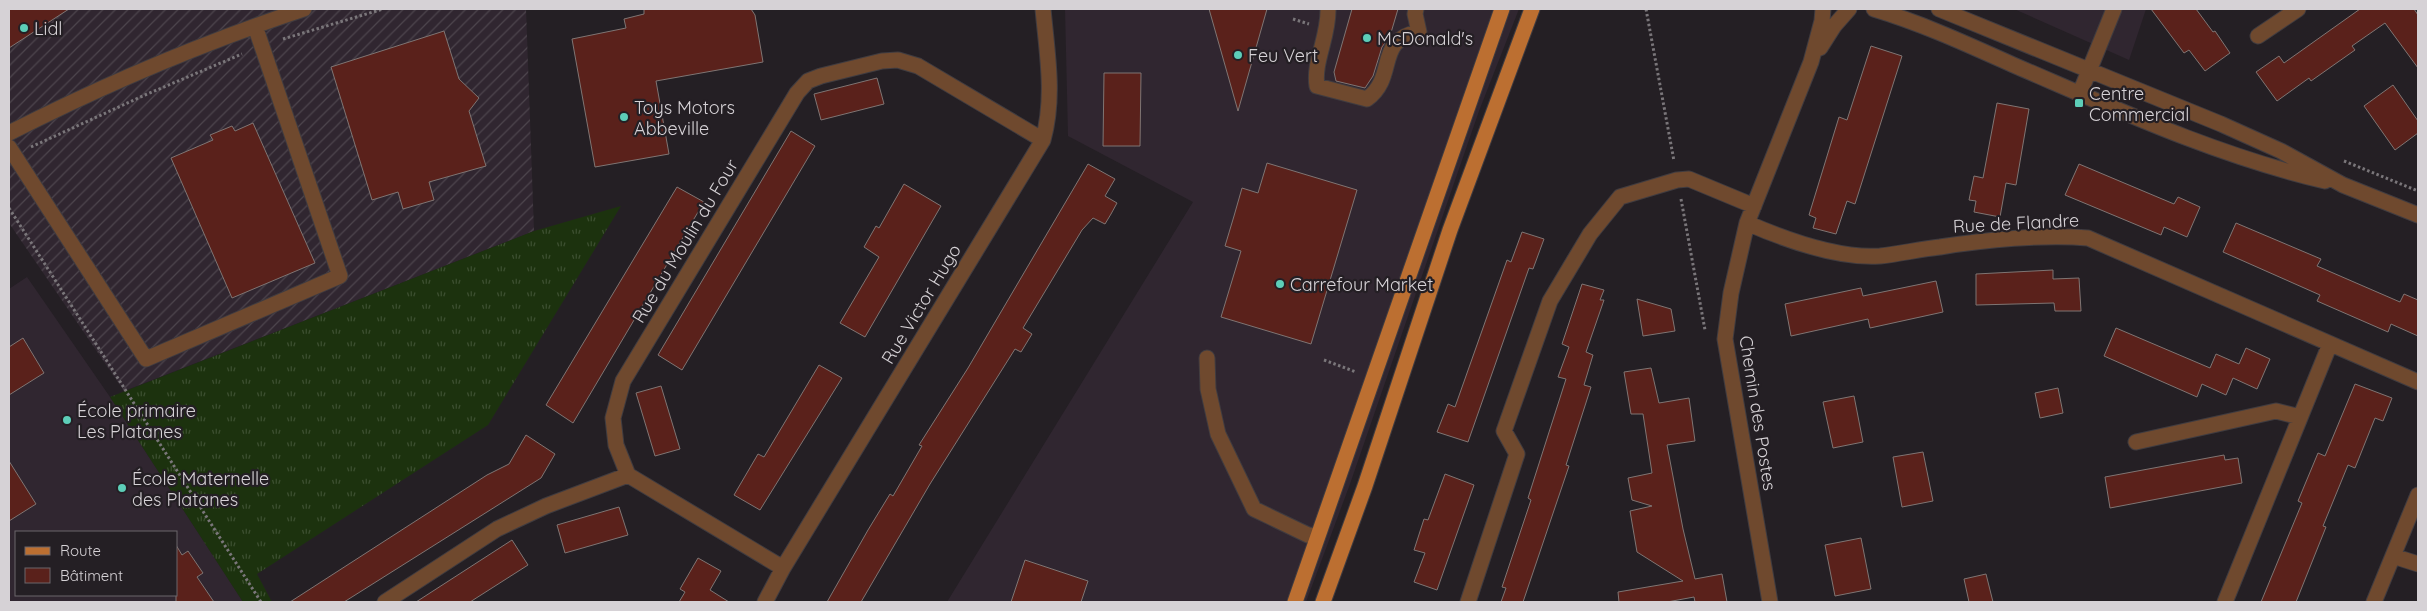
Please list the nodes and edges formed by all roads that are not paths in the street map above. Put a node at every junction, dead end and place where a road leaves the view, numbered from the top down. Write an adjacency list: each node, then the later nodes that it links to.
1 (304, 9): 13 (street)
2 (1043, 9): 19 (street, Rue Victor Hugo)
3 (1328, 9): 4 (street)
4 (1416, 9)
5 (1502, 9): 32 (main road)
6 (1532, 9): 39 (main road)
7 (1823, 9): 15 (street, Chemin des Postes)
8 (1849, 9): 15 (street, Chemin des Postes)
9 (1874, 9): 17 (street)
10 (1940, 9): 16 (street)
11 (2114, 9): 16 (street)
12 (2298, 9): 14 (street)
13 (255, 26): 18 (street); 20 (street)
14 (2258, 36)
15 (1811, 62): 22 (street, Chemin des Postes)
16 (2089, 72): 17 (street); 21 (street)
17 (2080, 93): 21 (street)
18 (9, 133)
19 (1043, 140): 30 (street, Rue du Moulin du Four); 35 (street, Rue Victor Hugo)
20 (12, 151)
21 (2344, 185): 23 (street)
22 (1754, 206): 24 (street, Chemin des Postes); 40 (street)
23 (2418, 215)
24 (1747, 224): 25 (street, Rue de Flandre); 41 (street, Chemin des Postes)
25 (2330, 344): 27 (street, Rue de Flandre); 28 (street)
26 (1207, 358): 32 (street)
27 (2418, 382)
28 (2300, 417): 29 (street); 42 (street)
29 (2136, 442)
30 (628, 475): 35 (street); 36 (street)
31 (2418, 495): 33 (street)
32 (1317, 536): 38 (main road)
33 (2394, 556): 34 (street); 43 (street)
34 (2418, 564)
35 (784, 568): 37 (street, Rue Victor Hugo)
36 (385, 602)
37 (765, 602)
38 (1295, 602)
39 (1323, 602)
40 (1468, 602)
41 (1770, 602)
42 (2225, 602)
43 (2374, 602)

